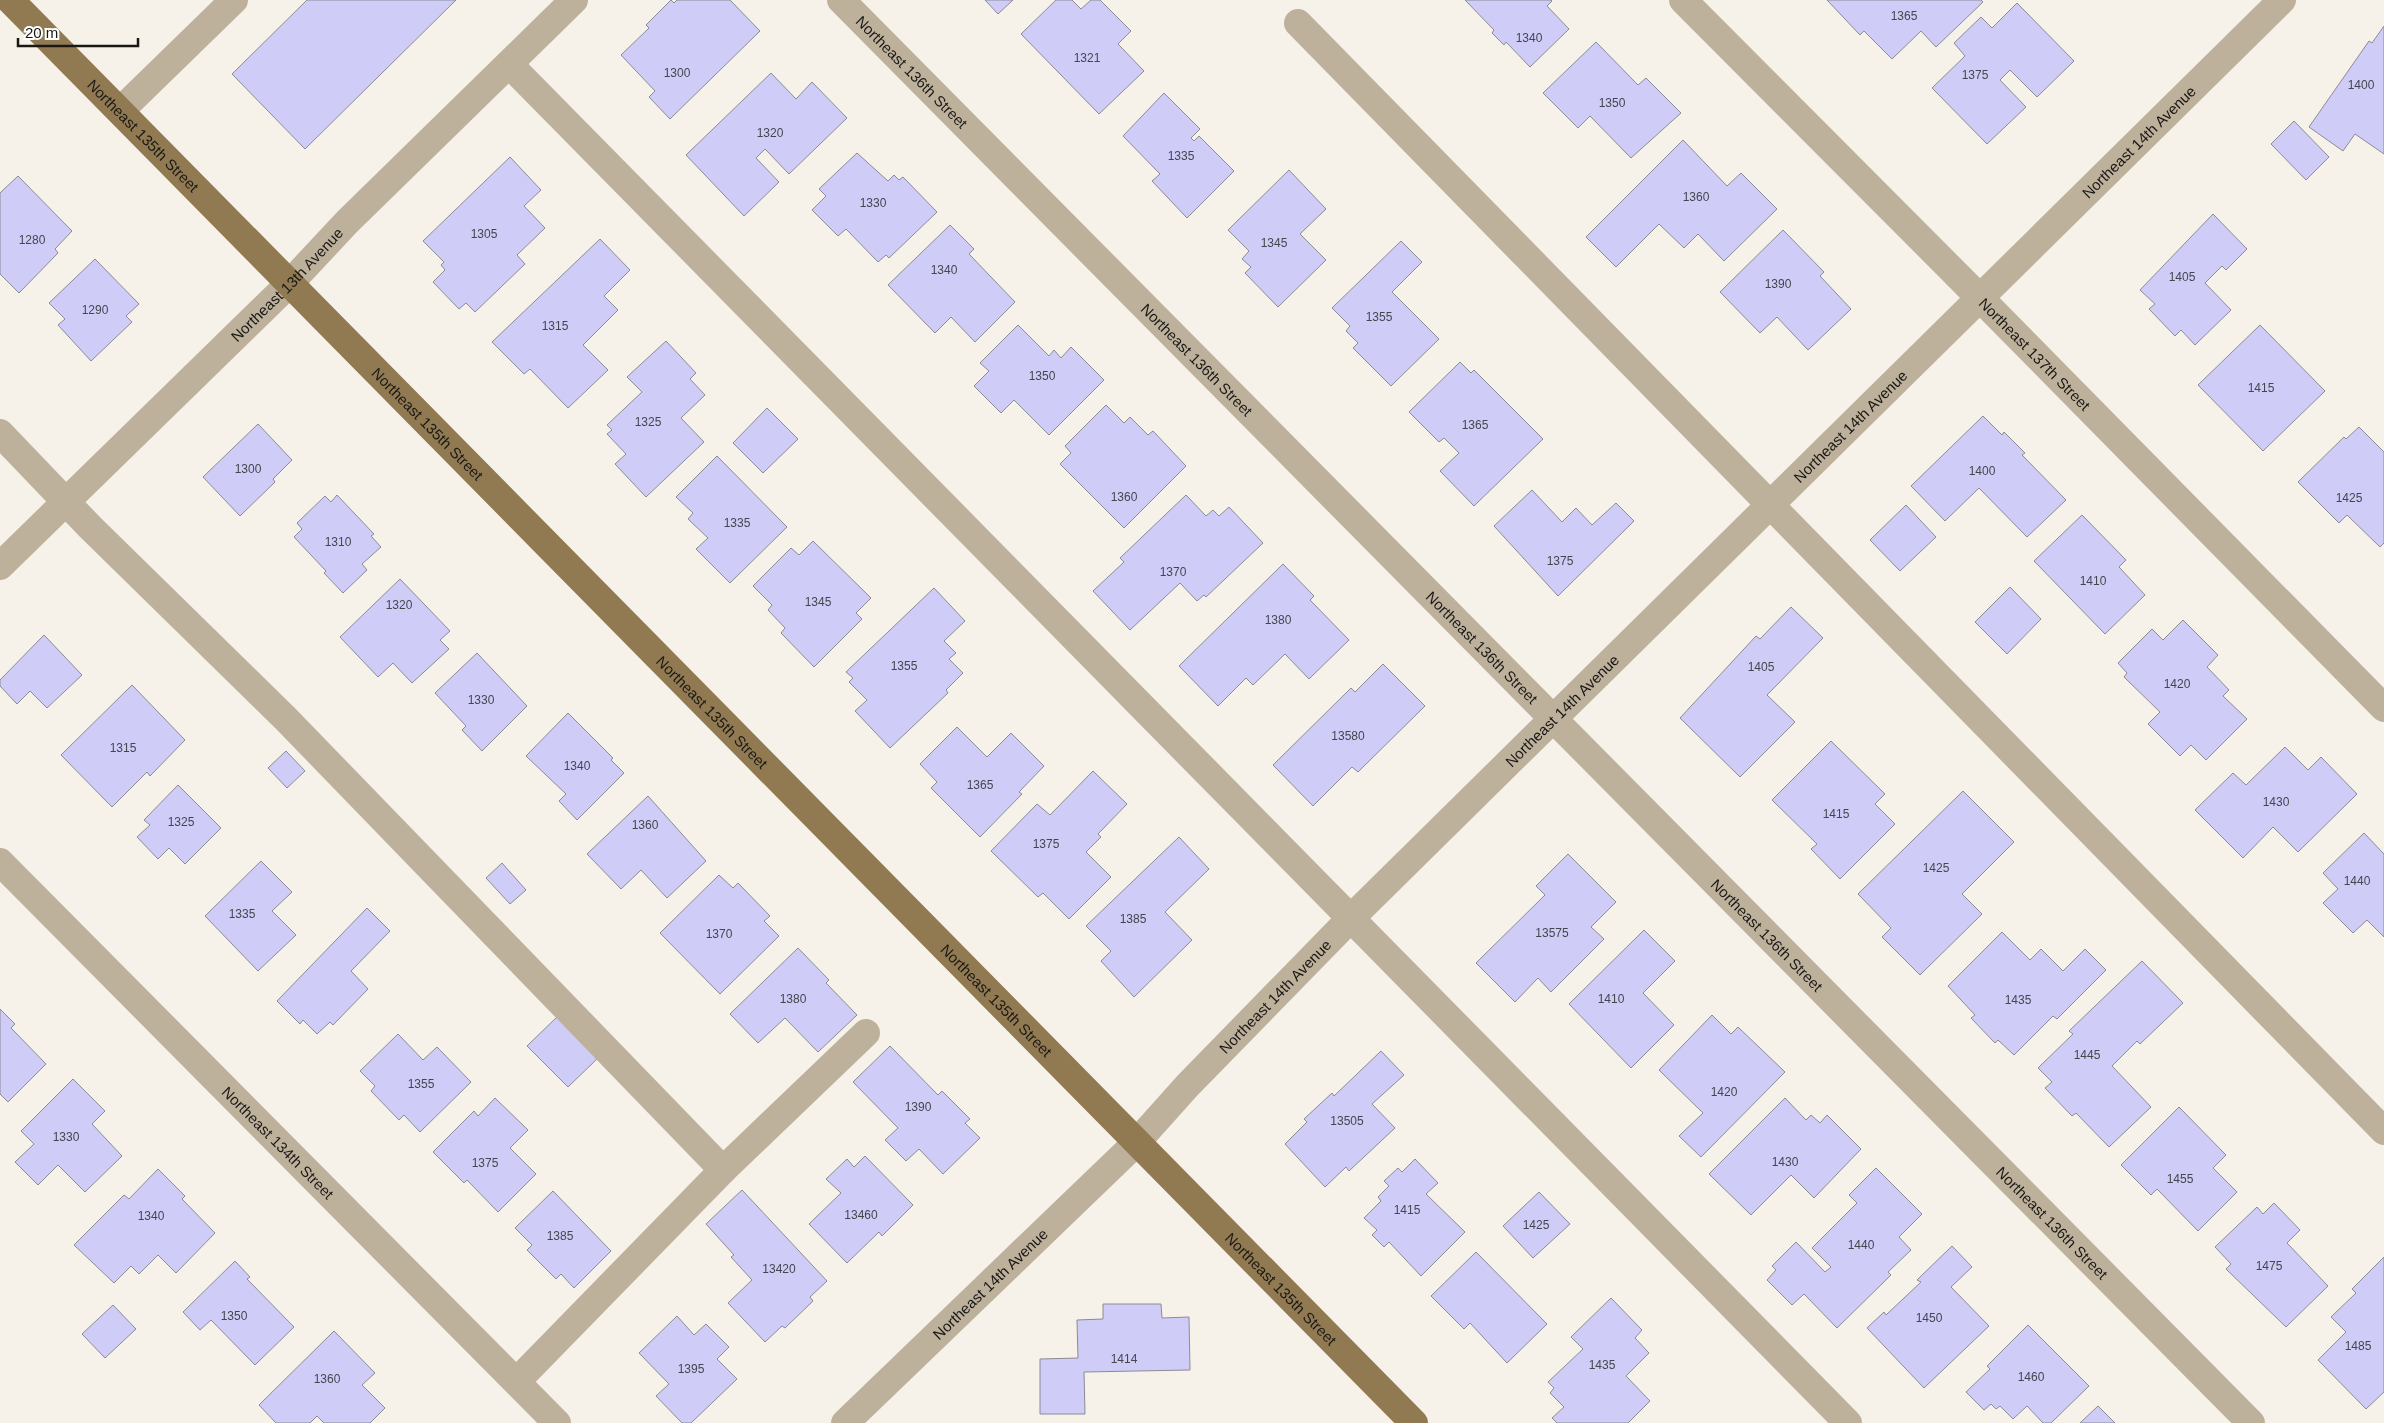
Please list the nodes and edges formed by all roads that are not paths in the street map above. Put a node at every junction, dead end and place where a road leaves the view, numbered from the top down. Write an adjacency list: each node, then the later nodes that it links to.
1 (10, 0): 9 (main road, Northeast 135th Street)
2 (234, 0): 9 (street)
3 (574, 0): 8 (street, Northeast 13th Avenue)
4 (841, 0): 17 (street, Northeast 136th Street)
5 (1683, 0): 11 (street, Northeast 137th Street)
6 (2282, 0): 11 (street, Northeast 14th Avenue)
7 (1298, 23): 14 (street)
8 (509, 64): 10 (street, Northeast 13th Avenue); 19 (street)
9 (120, 111): 10 (main road, Northeast 135th Street)
10 (290, 283): 13 (street, Northeast 13th Avenue); 22 (main road, Northeast 135th Street)
11 (1980, 298): 14 (street, Northeast 14th Avenue); 16 (street, Northeast 137th Street)
12 (0, 433): 13 (street)
13 (65, 502): 15 (street, Northeast 13th Avenue); 23 (street)
14 (1770, 505): 17 (street, Northeast 14th Avenue); 21 (street)
15 (0, 566)
16 (2384, 708)
17 (1552, 720): 19 (street, Northeast 14th Avenue); 29 (street, Northeast 136th Street)
18 (0, 862): 24 (street, Northeast 134th Street)
19 (1350, 919): 22 (street, Northeast 14th Avenue); 28 (street)
20 (866, 1033): 23 (street)
21 (2384, 1131)
22 (1136, 1143): 26 (street, Northeast 14th Avenue); 27 (main road, Northeast 135th Street)
23 (723, 1170): 24 (street)
24 (517, 1381): 25 (street, Northeast 134th Street)
25 (557, 1423)
26 (845, 1423)
27 (1414, 1423)
28 (1848, 1423)
29 (2251, 1423)

